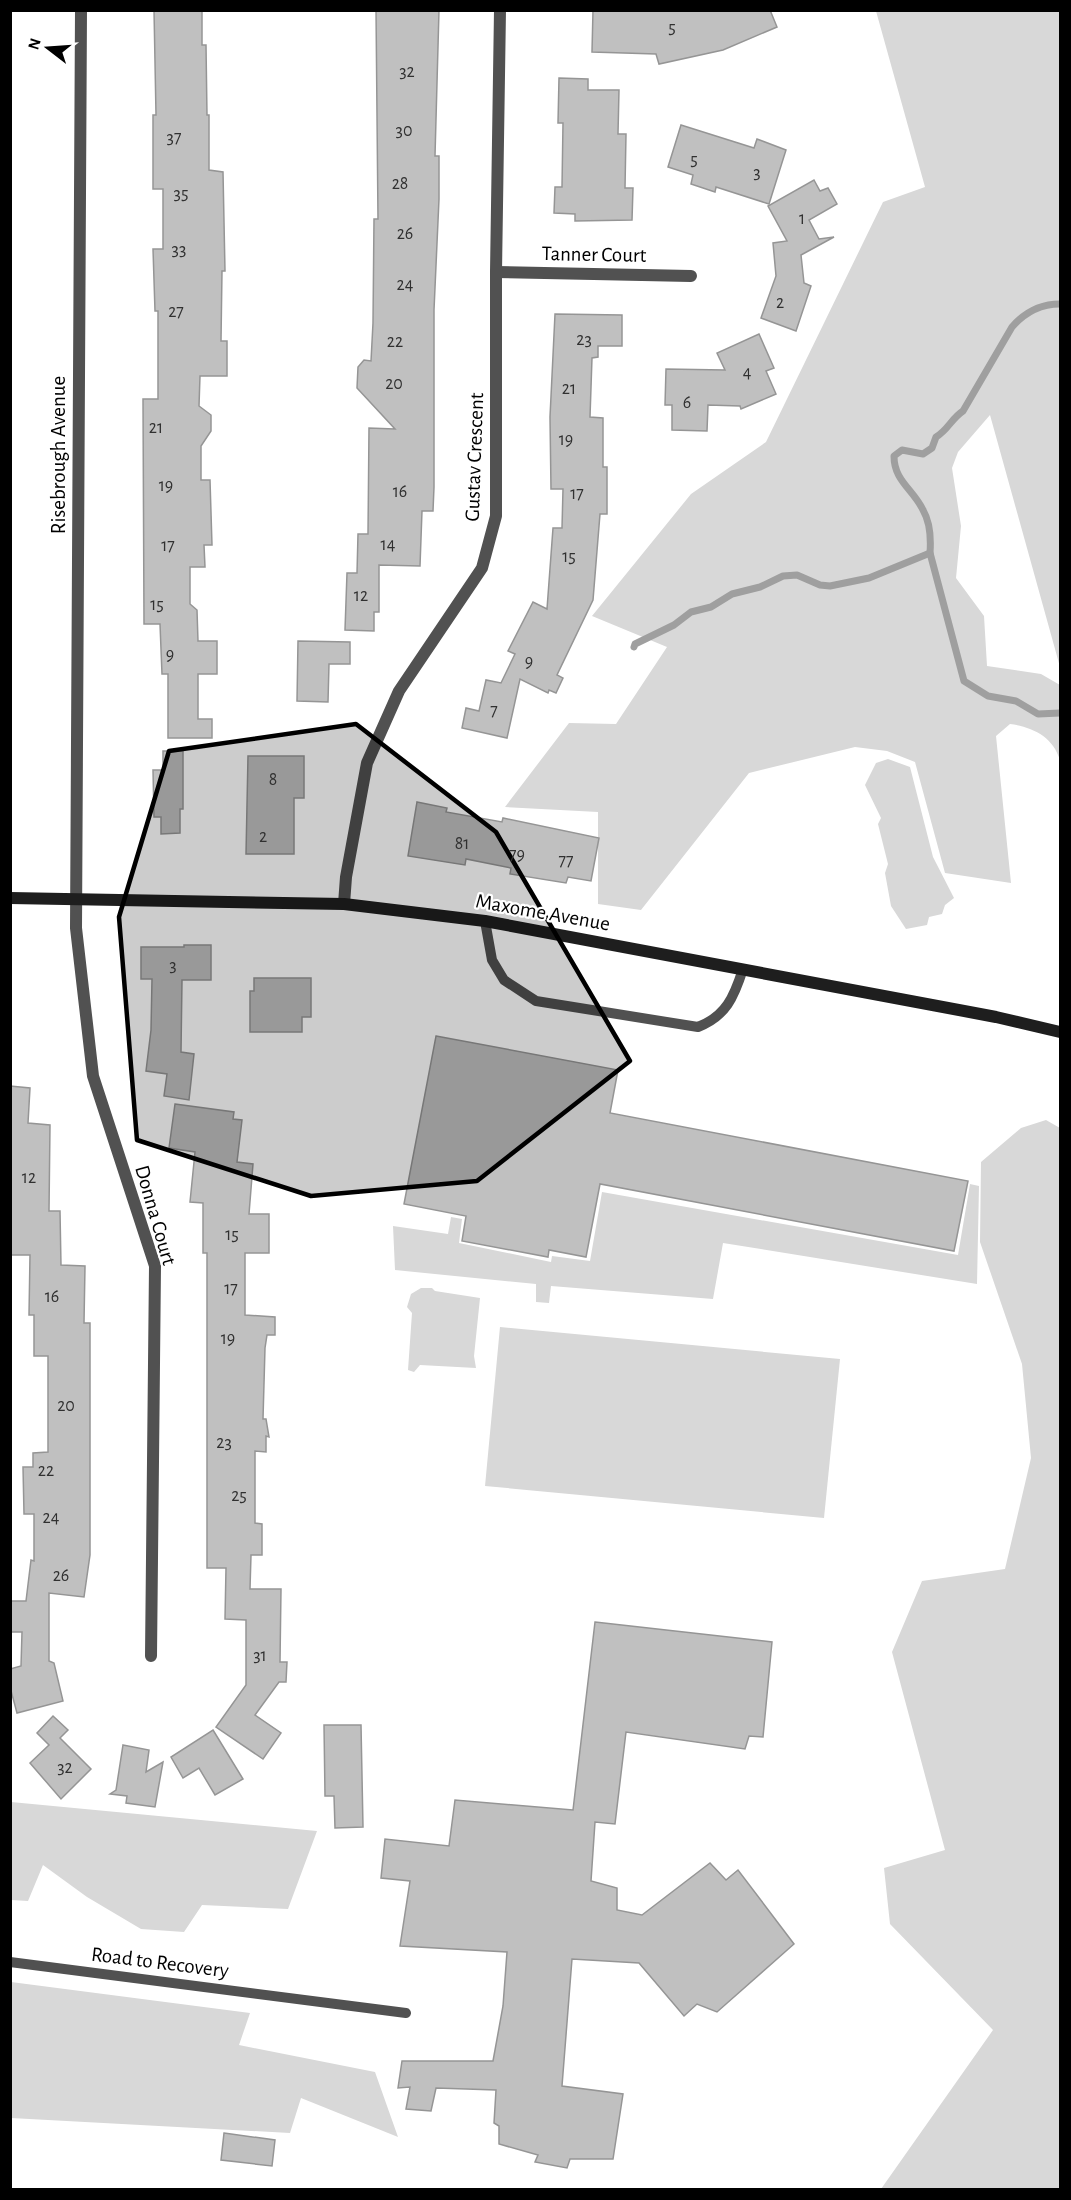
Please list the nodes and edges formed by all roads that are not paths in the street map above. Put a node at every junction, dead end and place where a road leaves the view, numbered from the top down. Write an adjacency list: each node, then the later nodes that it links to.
1 (81, 10): 6 (street, Risebrough Avenue)
2 (500, 10): 3 (street, Gustav Crescent)
3 (496, 272): 4 (street, Tanner Court); 7 (street, Gustav Crescent)
4 (691, 276)
5 (10, 898): 6 (street, Maxome Avenue)
6 (75, 899): 7 (street, Maxome Avenue); 11 (street, Donna Court)
7 (344, 904): 8 (street, Maxome Avenue)
8 (485, 921): 9 (street, Maxome Avenue); 9 (lane)
9 (743, 969): 10 (street, Maxome Avenue)
10 (1060, 1032)
11 (152, 1656)
12 (10, 1962): 13 (lane, Road to Recovery)
13 (406, 2013)

